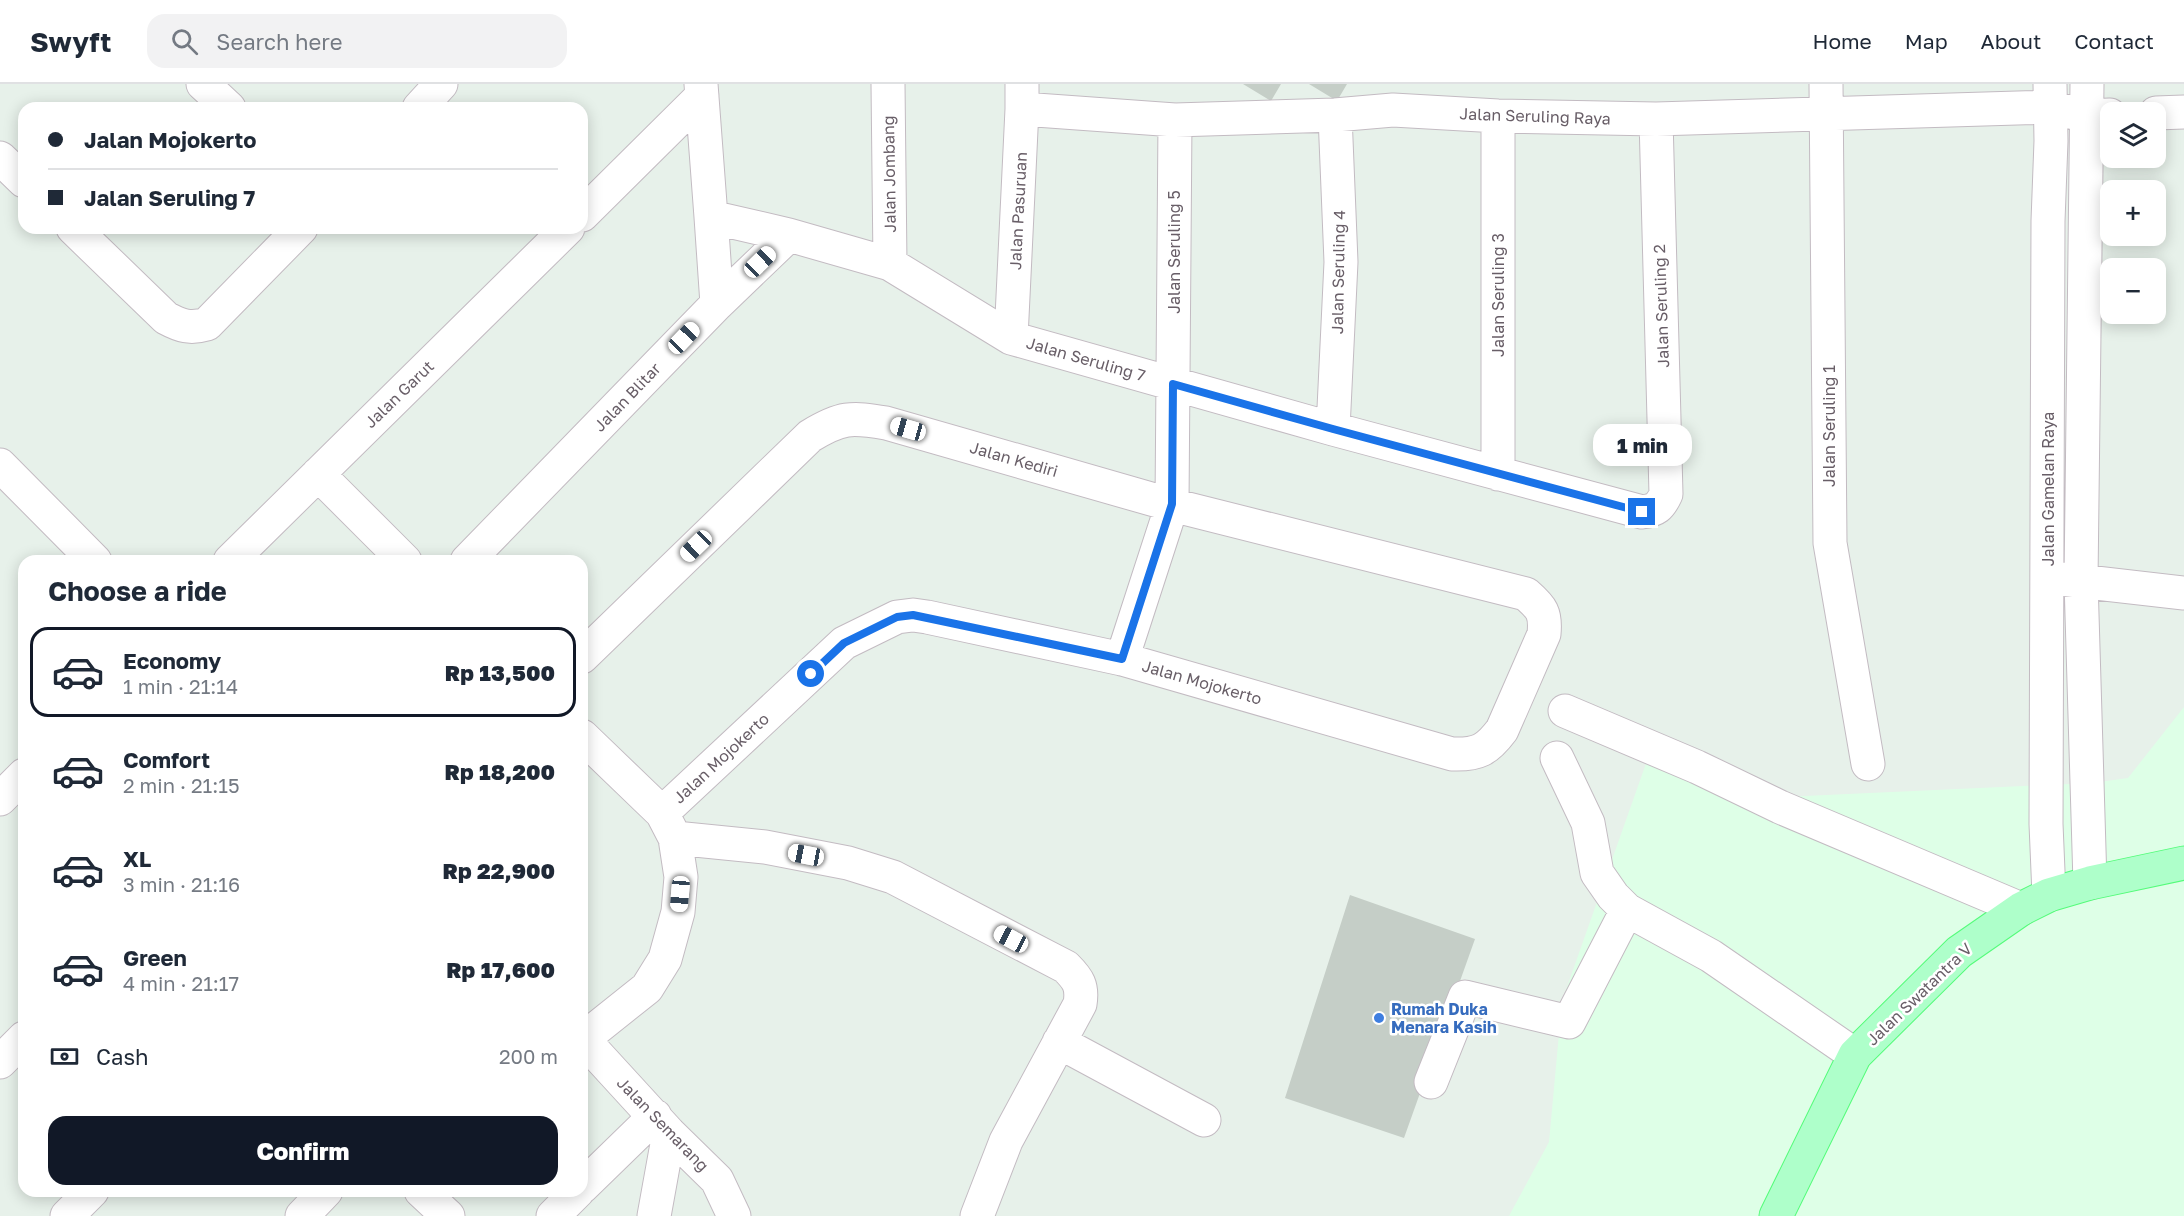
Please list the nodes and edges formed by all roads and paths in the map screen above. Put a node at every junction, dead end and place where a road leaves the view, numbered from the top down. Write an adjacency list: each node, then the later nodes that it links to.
1 (203, 84): 10 (street)
2 (441, 84): 11 (street)
3 (888, 84): 27 (street, Jalan Jombang)
4 (2087, 84): 16 (street, Jalan Gamelan Raya)
5 (702, 90): 21 (street); 22 (street)
6 (1022, 96): 18 (street, Jalan Seruling Raya); 29 (street, Jalan Pasuruan)
7 (2049, 96): 9 (street, Jalan Seruling Raya); 16 (street, Jalan Seruling Raya); 41 (street, Jalan Gamelan Raya)
8 (1393, 97): 14 (street, Jalan Seruling Raya); 15 (street, Jalan Seruling Raya)
9 (1826, 98): 17 (street, Jalan Seruling Raya); 50 (street, Jalan Seruling 1)
10 (222, 102)
11 (424, 102)
12 (2184, 112): 13 (street)
13 (2166, 113)
14 (1335, 116): 18 (street, Jalan Seruling Raya); 31 (street, Jalan Seruling 4)
15 (1498, 116): 17 (street, Jalan Seruling Raya); 34 (street, Jalan Seruling 3)
16 (2099, 116): 42 (street, Jalan Gamelan Raya)
17 (1656, 119): 35 (street, Jalan Seruling 2)
18 (1175, 120): 30 (street, Jalan Seruling 5)
19 (0, 158): 20 (street)
20 (18, 175)
21 (588, 209)
22 (711, 217): 26 (street, Jalan Seruling 7); 28 (street)
23 (79, 234): 24 (street)
24 (295, 234)
25 (562, 234): 33 (street, Jalan Garut)
26 (789, 235): 27 (street, Jalan Seruling 7); 28 (street, Jalan Blitar)
27 (890, 264): 29 (street, Jalan Seruling 7)
28 (717, 304): 40 (street, Jalan Blitar)
29 (1011, 338): 30 (street, Jalan Seruling 7)
30 (1173, 384): 31 (street, Jalan Seruling 7); 36 (street, Jalan Seruling 5)
31 (1333, 429): 34 (street, Jalan Seruling 7)
32 (0, 465): 37 (street)
33 (318, 474): 38 (street, Jalan Garut); 39 (street)
34 (1498, 474): 35 (street, Jalan Seruling 7)
35 (1666, 494)
36 (1172, 504): 44 (street, Jalan Kediri); 45 (street, Jalan Seruling 5); 48 (street, Jalan Kediri)
37 (90, 555)
38 (236, 555)
39 (399, 555)
40 (473, 555)
41 (2048, 577): 42 (street); 54 (street, Jalan Gamelan Raya)
42 (2082, 581): 43 (street); 53 (street, Jalan Gamelan Raya)
43 (2184, 593)
44 (588, 651)
45 (1122, 659): 48 (street, Jalan Mojokerto); 51 (street, Jalan Mojokerto)
46 (1565, 711): 54 (street)
47 (588, 742): 51 (street)
48 (1452, 754)
49 (1557, 758): 55 (street)
50 (1868, 764)
51 (669, 826): 56 (street); 57 (street)
52 (2184, 863): 53 (main road, Jalan Swatantra V)
53 (2090, 883): 54 (main road, Jalan Swatantra V)
54 (2035, 902): 60 (main road, Jalan Swatantra V)
55 (1627, 910): 60 (street); 62 (street)
56 (588, 1035)
57 (1059, 1042): 63 (street); 76 (street)
58 (18, 1044): 61 (street)
59 (588, 1044): 64 (street, Jalan Semarang)
60 (1855, 1055): 77 (main road, Jalan Swatantra V)
61 (0, 1062)
62 (1431, 1082)
63 (1204, 1120)
64 (662, 1125): 65 (street); 74 (street); 75 (street, Jalan Semarang)
65 (588, 1182)
66 (86, 1197): 70 (street)
67 (320, 1197): 71 (street)
68 (427, 1197): 72 (street)
69 (572, 1197): 73 (street)
70 (67, 1216)
71 (302, 1216)
72 (448, 1216)
73 (553, 1216)
74 (654, 1216)
75 (734, 1216)
76 (977, 1216)
77 (1776, 1216)

